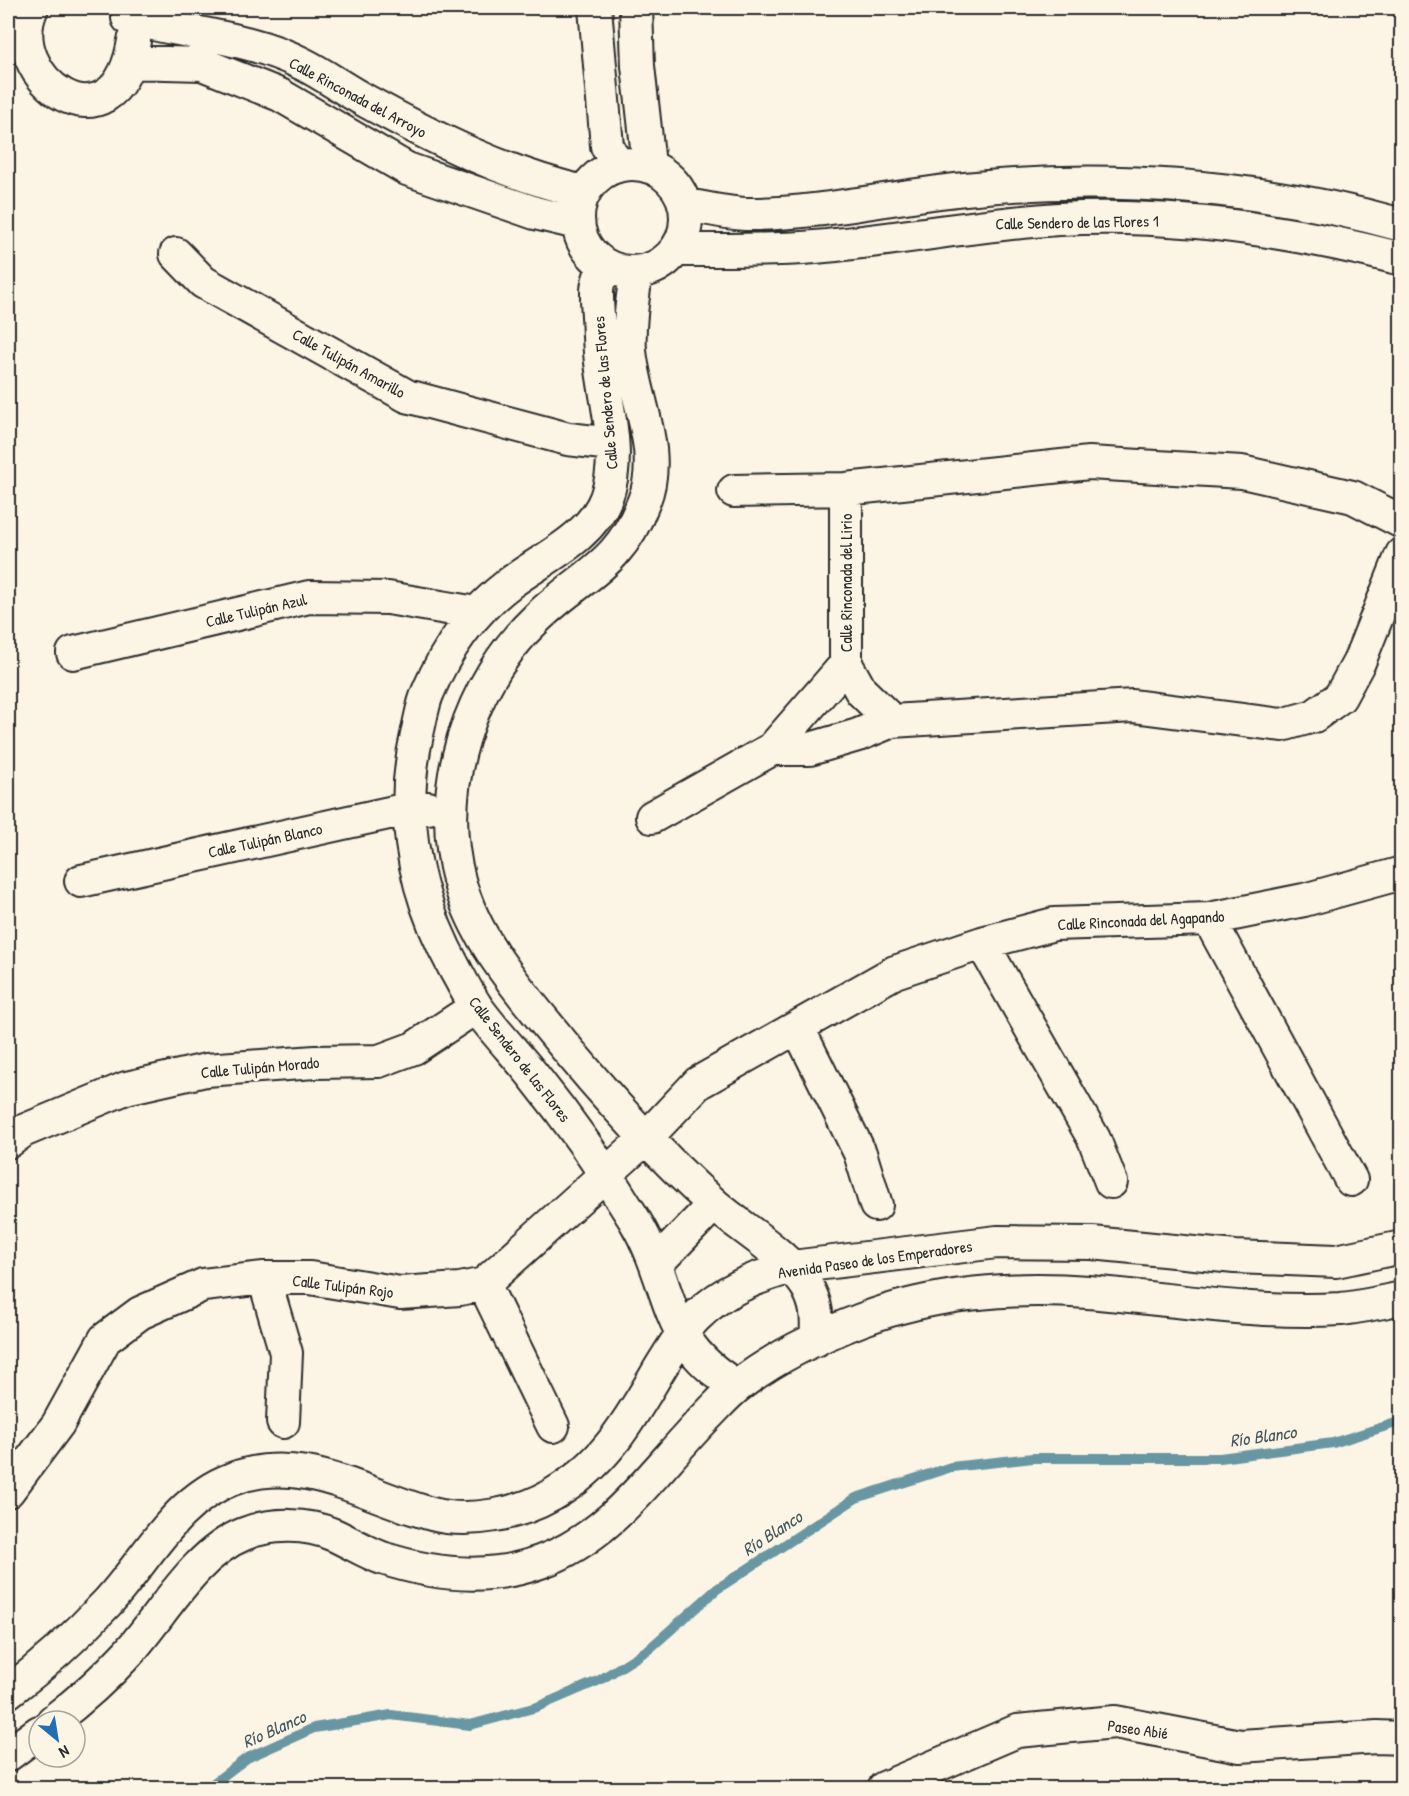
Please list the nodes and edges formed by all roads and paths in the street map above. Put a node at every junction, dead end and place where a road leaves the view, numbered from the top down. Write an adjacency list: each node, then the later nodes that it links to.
1 (32, 8): 5 (street)
2 (595, 8): 7 (street)
3 (636, 8): 8 (street)
4 (124, 13): 6 (street); 9 (street, Calle Rinconada del Arroyo)
5 (12, 42): 6 (street)
6 (130, 63): 11 (street)
7 (617, 165): 8 (street); 9 (street)
8 (649, 165): 10 (street)
9 (583, 192): 11 (street)
10 (687, 205): 12 (street); 13 (street)
11 (577, 224): 16 (street)
12 (1401, 225)
13 (679, 250): 15 (street, Calle Sendero de las Flores 1); 17 (street)
14 (176, 254): 18 (street, Calle Tulipán Amarillo)
15 (1401, 259)
16 (605, 267): 17 (street); 18 (street, Calle Sendero de las Flores)
17 (636, 273): 28 (street, Calle Sendero de las Flores)
18 (612, 444): 23 (street, Calle Sendero de las Flores)
19 (846, 489): 20 (street); 21 (street); 25 (street, Calle Rinconada del Lirio)
20 (734, 491)
21 (1401, 522)
22 (1401, 554): 26 (street)
23 (476, 613): 24 (street, Calle Tulipán Azul); 29 (street, Calle Sendero de las Flores)
24 (73, 653)
25 (846, 664): 26 (street, Calle Rinconada del Lirio); 27 (street)
26 (892, 721): 27 (street)
27 (772, 749): 30 (street)
28 (450, 807): 29 (street, Calle Tulipán Blanco); 37 (street, Calle Sendero de las Flores)
29 (407, 809): 32 (street, Calle Tulipán Blanco); 35 (street, Calle Sendero de las Flores)
30 (652, 817)
31 (1401, 873): 33 (street, Calle Rinconada del Agapando)
32 (81, 881)
33 (1209, 919): 34 (street, Calle Rinconada del Agapando); 40 (street)
34 (982, 943): 36 (street, Calle Rinconada del Agapando); 41 (street)
35 (476, 1006): 38 (street, Calle Tulipán Morado); 39 (street, Calle Sendero de las Flores)
36 (798, 1028): 37 (street, Calle Rinconada del Agapando); 43 (street)
37 (647, 1137): 39 (street); 42 (street, Calle Sendero de las Flores)
38 (8, 1143)
39 (605, 1173): 45 (street, Calle Sendero de las Flores); 48 (street)
40 (1351, 1180)
41 (1111, 1182)
42 (714, 1204): 45 (street); 46 (street, Calle Sendero de las Flores)
43 (876, 1205)
44 (1401, 1247): 46 (street, Avenida Paseo de los Emperadores)
45 (657, 1263): 50 (street, Calle Sendero de las Flores)
46 (792, 1267): 50 (street, Avenida Paseo de los Emperadores); 51 (street, Calle Sendero de las Flores)
47 (264, 1278): 48 (street, Calle Tulipán Rojo); 53 (street); 55 (street, Calle Tulipán Rojo)
48 (484, 1284): 54 (street)
49 (1401, 1298): 51 (street)
50 (681, 1335): 52 (street, Calle Sendero de las Flores); 56 (street, Avenida Paseo de los Emperadores)
51 (816, 1340): 52 (street)
52 (737, 1386): 57 (street)
53 (283, 1422)
54 (553, 1426)
55 (8, 1491)
56 (8, 1692)
57 (66, 1709)
58 (1401, 1738): 61 (street, Paseo Abié)
59 (27, 1740): 60 (street)
60 (8, 1755)
61 (884, 1788)

